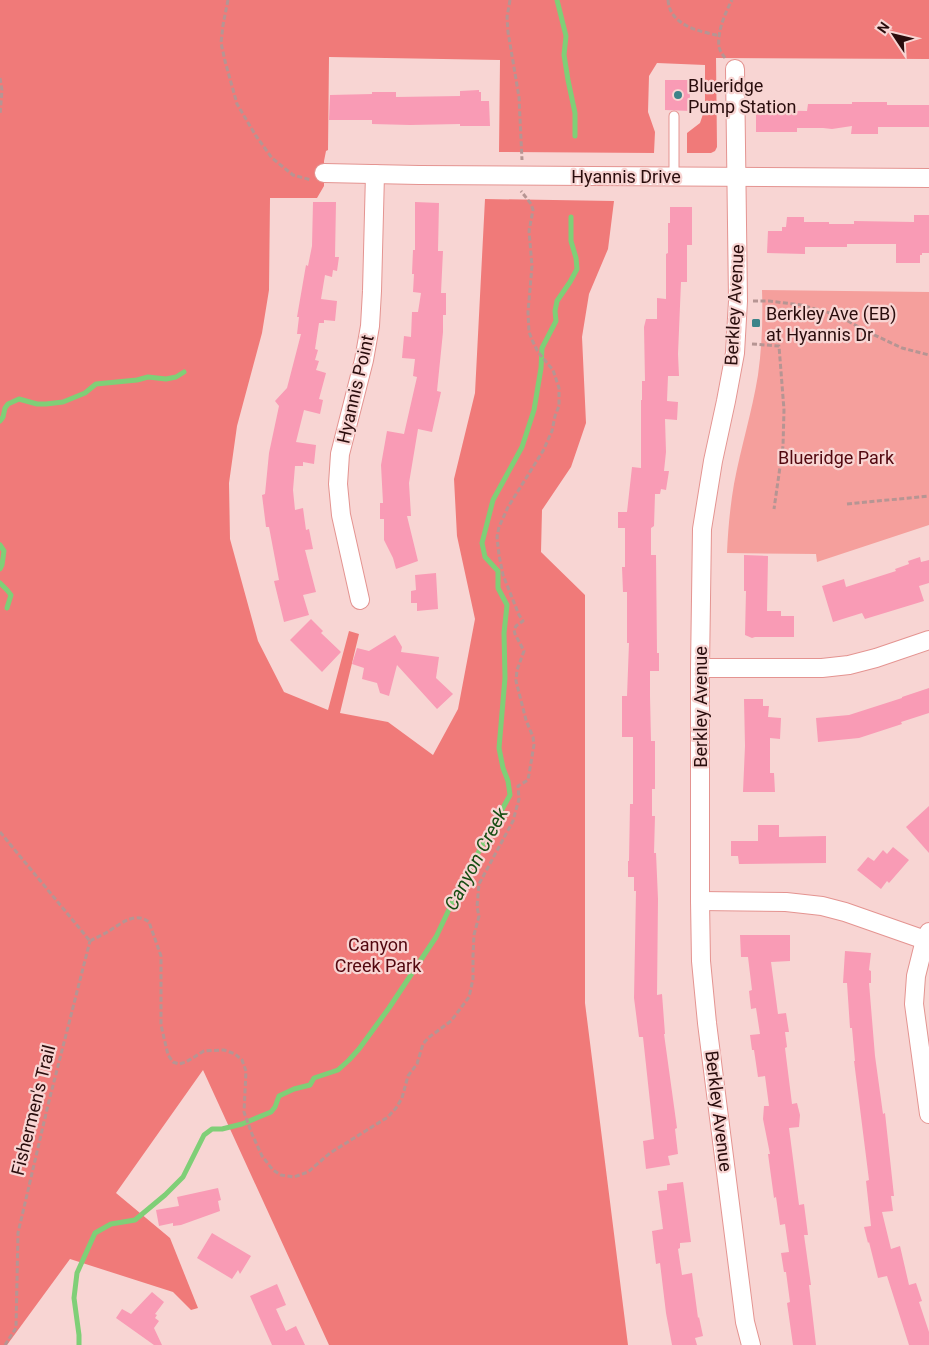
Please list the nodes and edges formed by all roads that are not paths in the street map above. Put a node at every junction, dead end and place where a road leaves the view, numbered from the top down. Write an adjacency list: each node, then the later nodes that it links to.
1 (735, 69): 6 (street, Berkley Avenue)
2 (674, 116): 4 (lane)
3 (375, 174): 4 (street, Hyannis Drive); 5 (street, Hyannis Drive); 8 (street, Hyannis Point)
4 (674, 176): 6 (street, Hyannis Drive)
5 (320, 177)
6 (736, 177): 7 (street, Hyannis Drive); 10 (street, Berkley Avenue)
7 (929, 178)
8 (360, 600)
9 (929, 640): 10 (street)
10 (700, 668): 11 (street, Berkley Avenue)
11 (700, 901): 12 (street); 14 (street, Berkley Avenue)
12 (927, 936): 13 (street)
13 (929, 1114)
14 (750, 1345)

